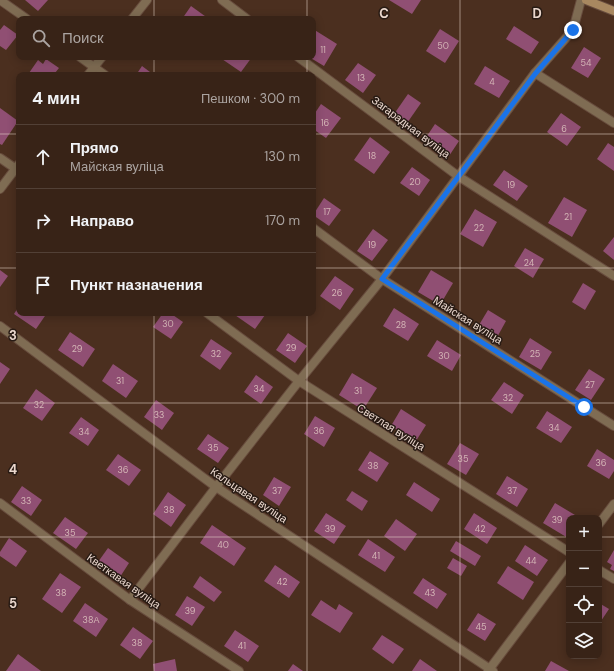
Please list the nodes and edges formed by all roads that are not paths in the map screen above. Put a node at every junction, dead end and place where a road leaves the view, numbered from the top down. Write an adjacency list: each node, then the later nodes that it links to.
1 (0, 0): 7 (street)
2 (147, 0): 8 (street)
3 (222, 0): 9 (street)
4 (581, 0): 16 (street)
5 (586, 0): 6 (main road)
6 (614, 11)
7 (23, 16)
8 (134, 16)
9 (243, 16)
10 (84, 60): 13 (street)
11 (100, 60): 13 (street)
12 (302, 60): 21 (street, Загарадная вуліца)
13 (94, 67): 14 (street); 15 (street)
14 (90, 72)
15 (101, 72)
16 (535, 74): 17 (street); 21 (street)
17 (614, 123)
18 (0, 158): 19 (street)
19 (16, 167)
20 (16, 170): 22 (street)
21 (458, 176): 24 (street, Загарадная вуліца); 25 (street)
22 (0, 189)
23 (316, 230): 25 (street, Майская вуліца)
24 (614, 276)
25 (382, 279): 28 (street); 29 (street, Майская вуліца)
26 (211, 316): 28 (street, Светлая вуліца)
27 (0, 326): 30 (street, Кальцавая вуліца)
28 (298, 382): 30 (street); 34 (street, Светлая вуліца)
29 (614, 426)
30 (216, 486): 38 (street); 39 (street, Кальцавая вуліца)
31 (0, 503): 38 (street, Кветкавая вуліца)
32 (614, 504): 33 (street)
33 (602, 520)
34 (567, 551)
35 (566, 568): 39 (street)
36 (602, 572): 37 (street)
37 (614, 579)
38 (130, 600): 40 (street, Кветкавая вуліца)
39 (490, 670)
40 (239, 671)

